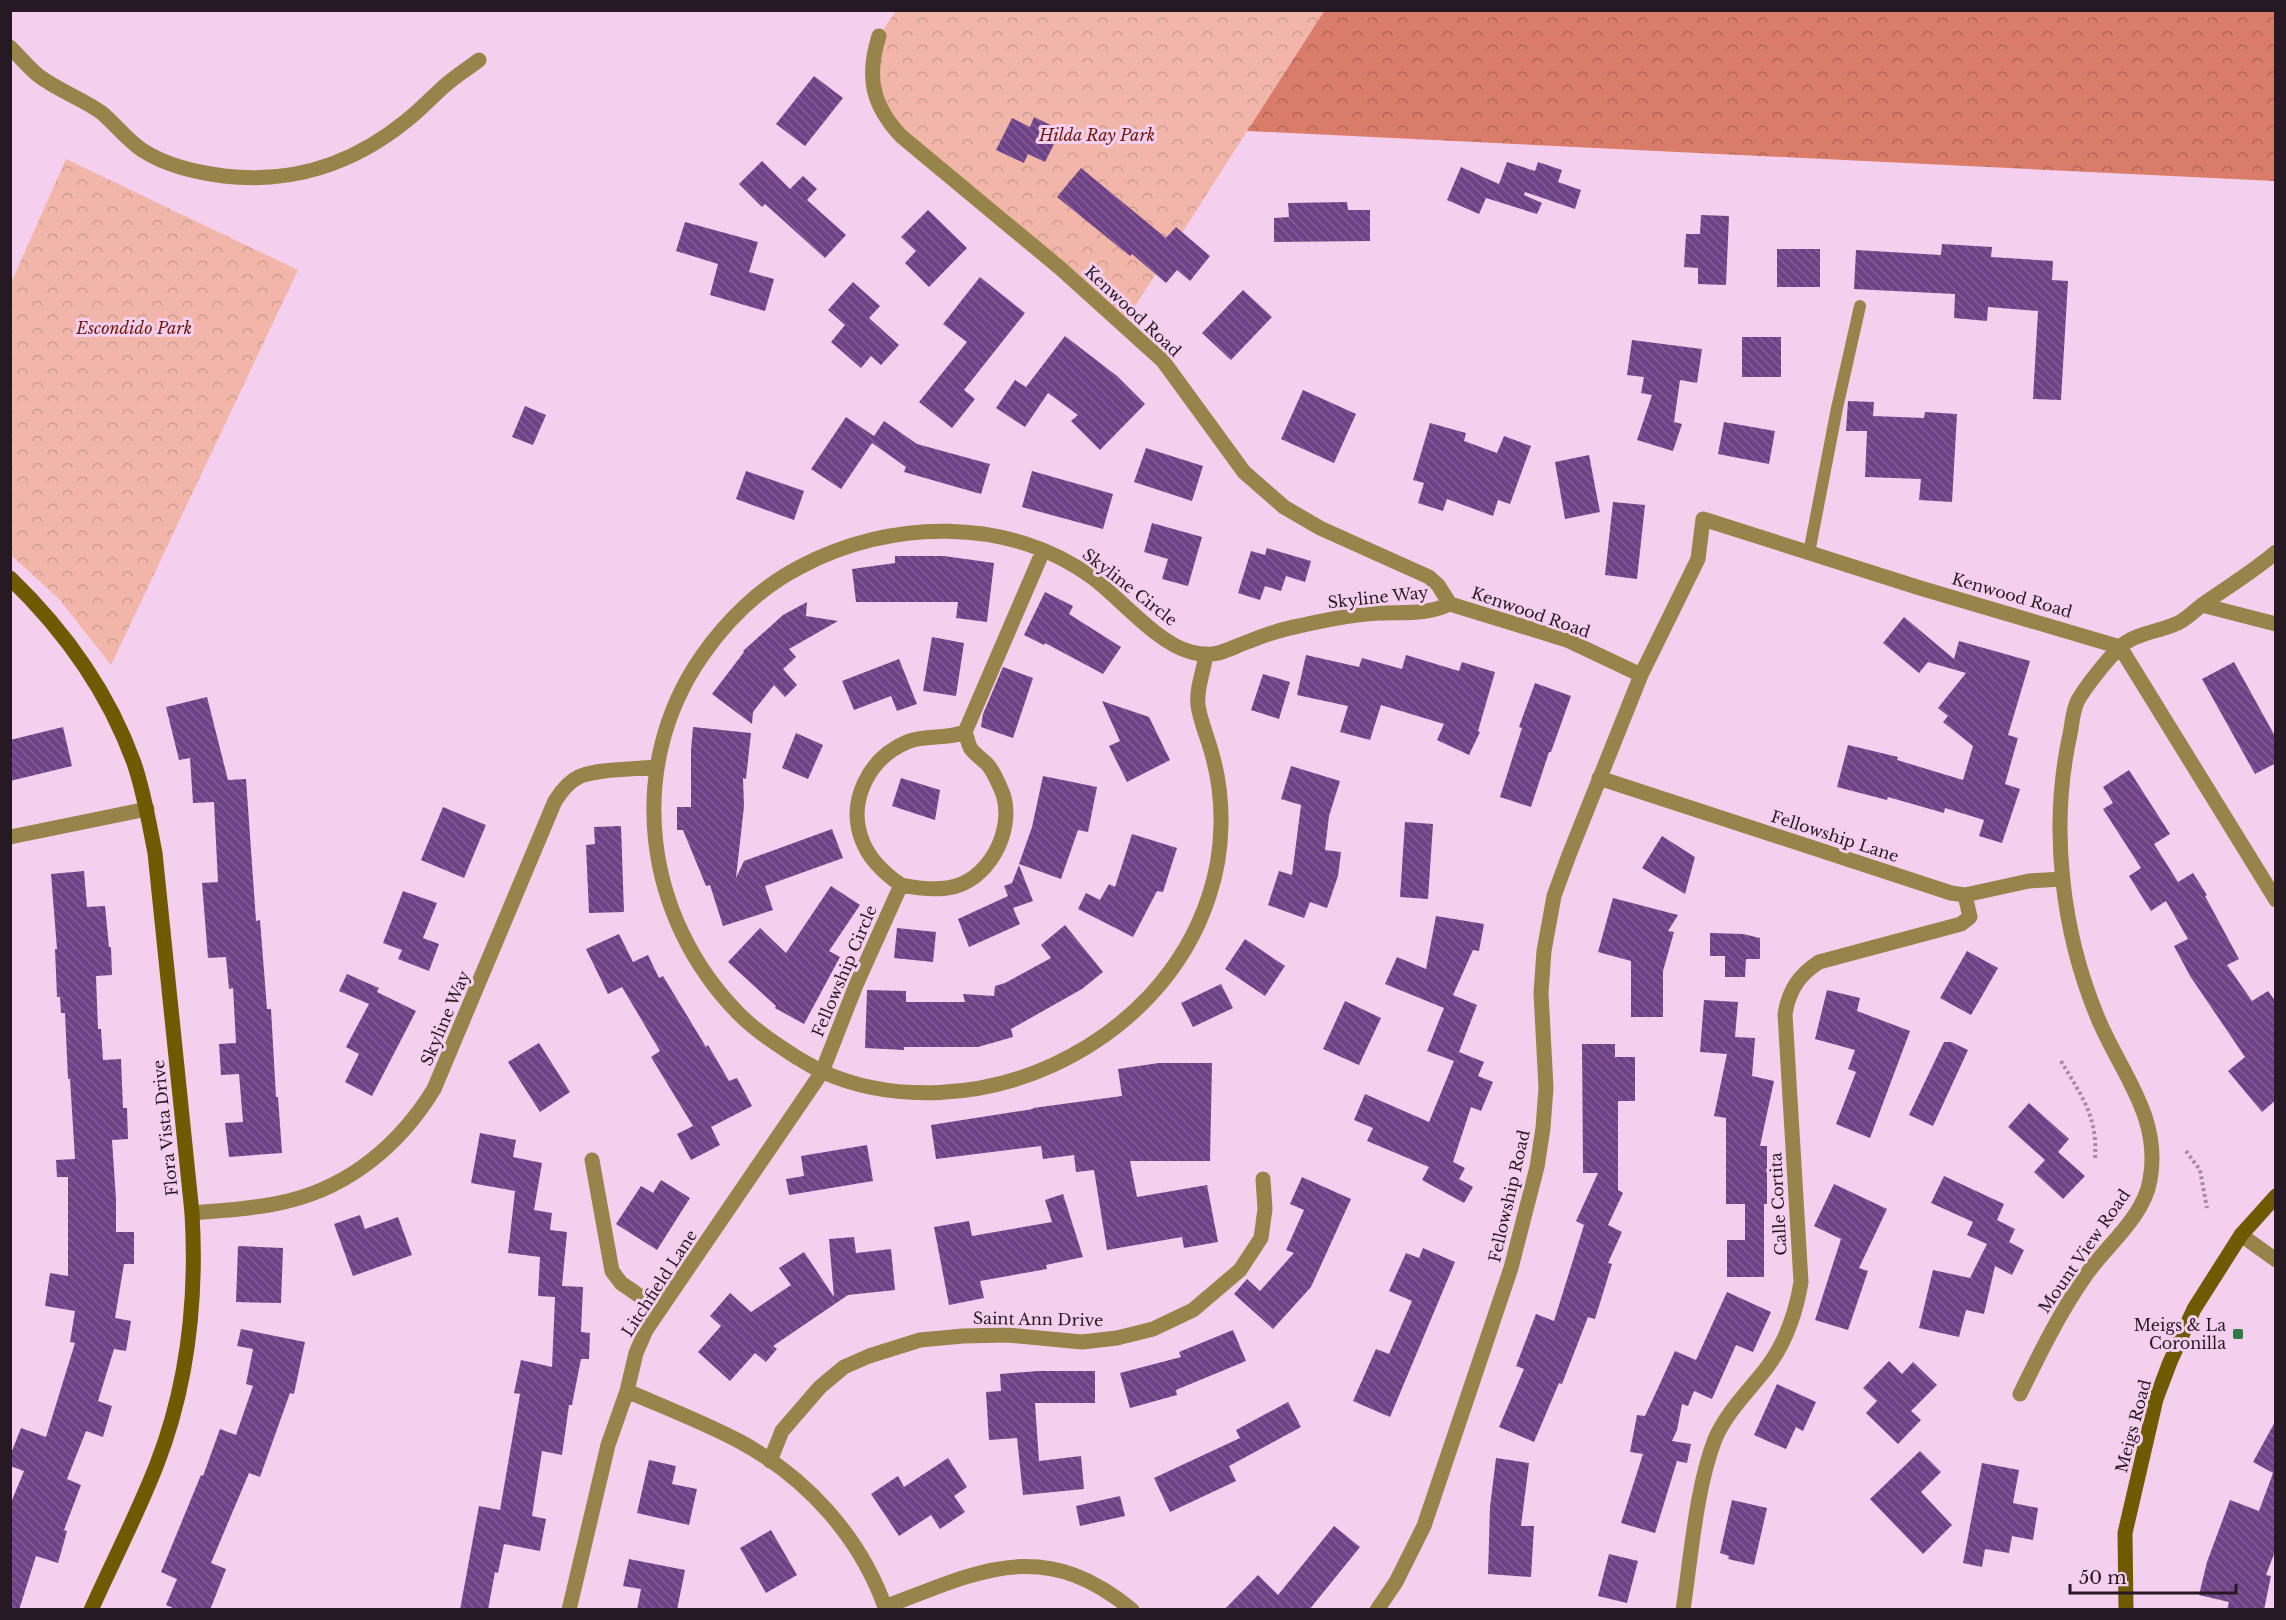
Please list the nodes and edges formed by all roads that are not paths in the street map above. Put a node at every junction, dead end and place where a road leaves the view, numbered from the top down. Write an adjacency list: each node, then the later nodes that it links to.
1 (879, 36): 9 (street, Kenwood Road)
2 (10, 47): 3 (street)
3 (479, 60)
4 (1860, 306): 7 (lane)
5 (1043, 551): 13 (street, Skyline Circle); 15 (street); 16 (street, Skyline Circle)
6 (2276, 552): 10 (street)
7 (1809, 554): 12 (street, Kenwood Road); 14 (street, Kenwood Road)
8 (10, 578): 18 (street, Flora Vista Drive)
9 (1450, 604): 13 (street, Skyline Way); 14 (street, Kenwood Road)
10 (2202, 605): 11 (street); 12 (street)
11 (2276, 624)
12 (2120, 647): 20 (street, Mount View Road); 23 (street)
13 (1206, 654): 24 (street, Skyline Circle)
14 (1641, 675): 17 (street, Fellowship Road)
15 (965, 732): 21 (street); 21 (street)
16 (657, 767): 24 (street, Skyline Circle); 28 (street, Skyline Way)
17 (1599, 778): 22 (street, Fellowship Lane); 39 (street, Fellowship Road)
18 (147, 809): 19 (street); 28 (street, Flora Vista Drive)
19 (10, 837)
20 (2063, 879): 22 (street, Fellowship Lane); 33 (street, Mount View Road)
21 (901, 885): 24 (street, Fellowship Circle)
22 (1965, 895): 40 (street, Calle Cortita)
23 (2276, 900)
24 (822, 1072): 31 (street, Litchfield Lane)
25 (592, 1160): 31 (street)
26 (1263, 1179): 34 (street, Saint Ann Drive)
27 (2276, 1196): 29 (street, Meigs Road)
28 (192, 1212): 36 (street, Flora Vista Drive)
29 (2241, 1235): 30 (street); 41 (street, Meigs Road)
30 (2276, 1260)
31 (660, 1310): 32 (street, Litchfield Lane)
32 (627, 1391): 34 (street); 37 (street, Litchfield Lane)
33 (2020, 1394)
34 (770, 1461): 35 (street)
35 (885, 1608): 38 (street)
36 (91, 1610)
37 (569, 1610)
38 (1132, 1610)
39 (1377, 1610)
40 (1683, 1610)
41 (2126, 1610)

